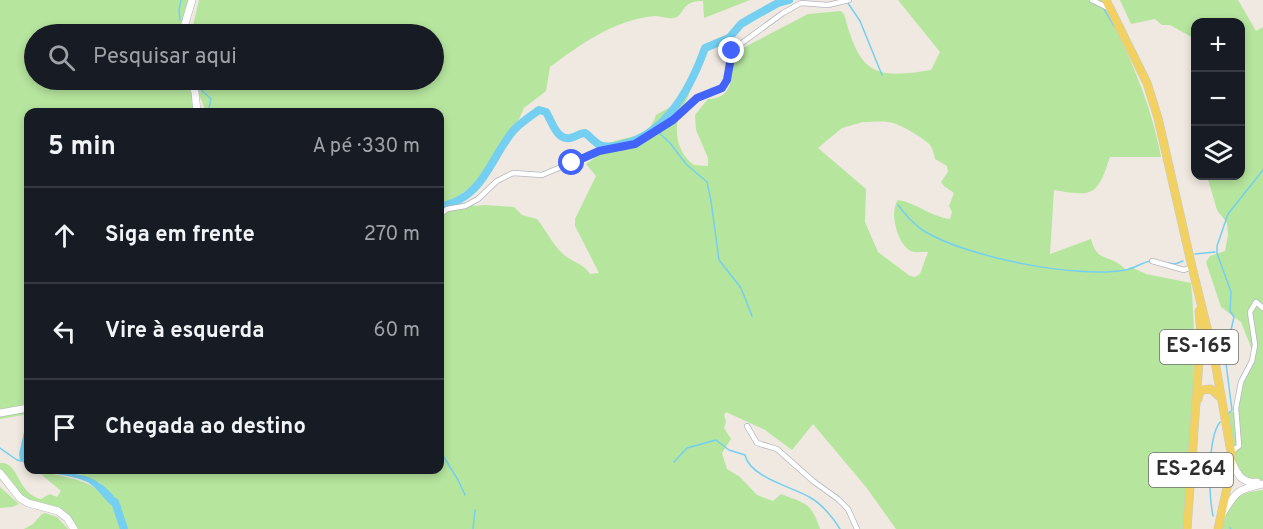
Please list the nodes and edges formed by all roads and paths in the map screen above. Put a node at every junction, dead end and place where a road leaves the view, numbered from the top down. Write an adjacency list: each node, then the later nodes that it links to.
1 (192, 0): 6 (street)
2 (848, 0): 9 (street)
3 (1092, 0): 5 (street)
4 (1106, 0): 5 (main road, ES-165)
5 (1111, 9): 11 (main road, ES-165)
6 (185, 24)
7 (194, 90): 8 (street)
8 (196, 108)
9 (444, 212)
10 (1152, 261): 11 (street)
11 (1192, 267): 12 (main road, ES-165)
12 (1196, 283): 14 (main road, ES-165); 16 (main road, ES-165)
13 (1263, 308): 19 (street)
14 (1220, 398): 16 (main road); 19 (main road, ES-264)
15 (24, 409): 17 (street)
16 (1194, 412): 25 (main road, ES-264)
17 (0, 413)
18 (747, 426): 24 (street)
19 (1231, 456): 21 (street); 22 (main road, ES-264)
20 (0, 473): 23 (street)
21 (1263, 483): 22 (street)
22 (1222, 514): 26 (main road, ES-264)
23 (74, 529)
24 (857, 529)
25 (1187, 529)
26 (1218, 529)

